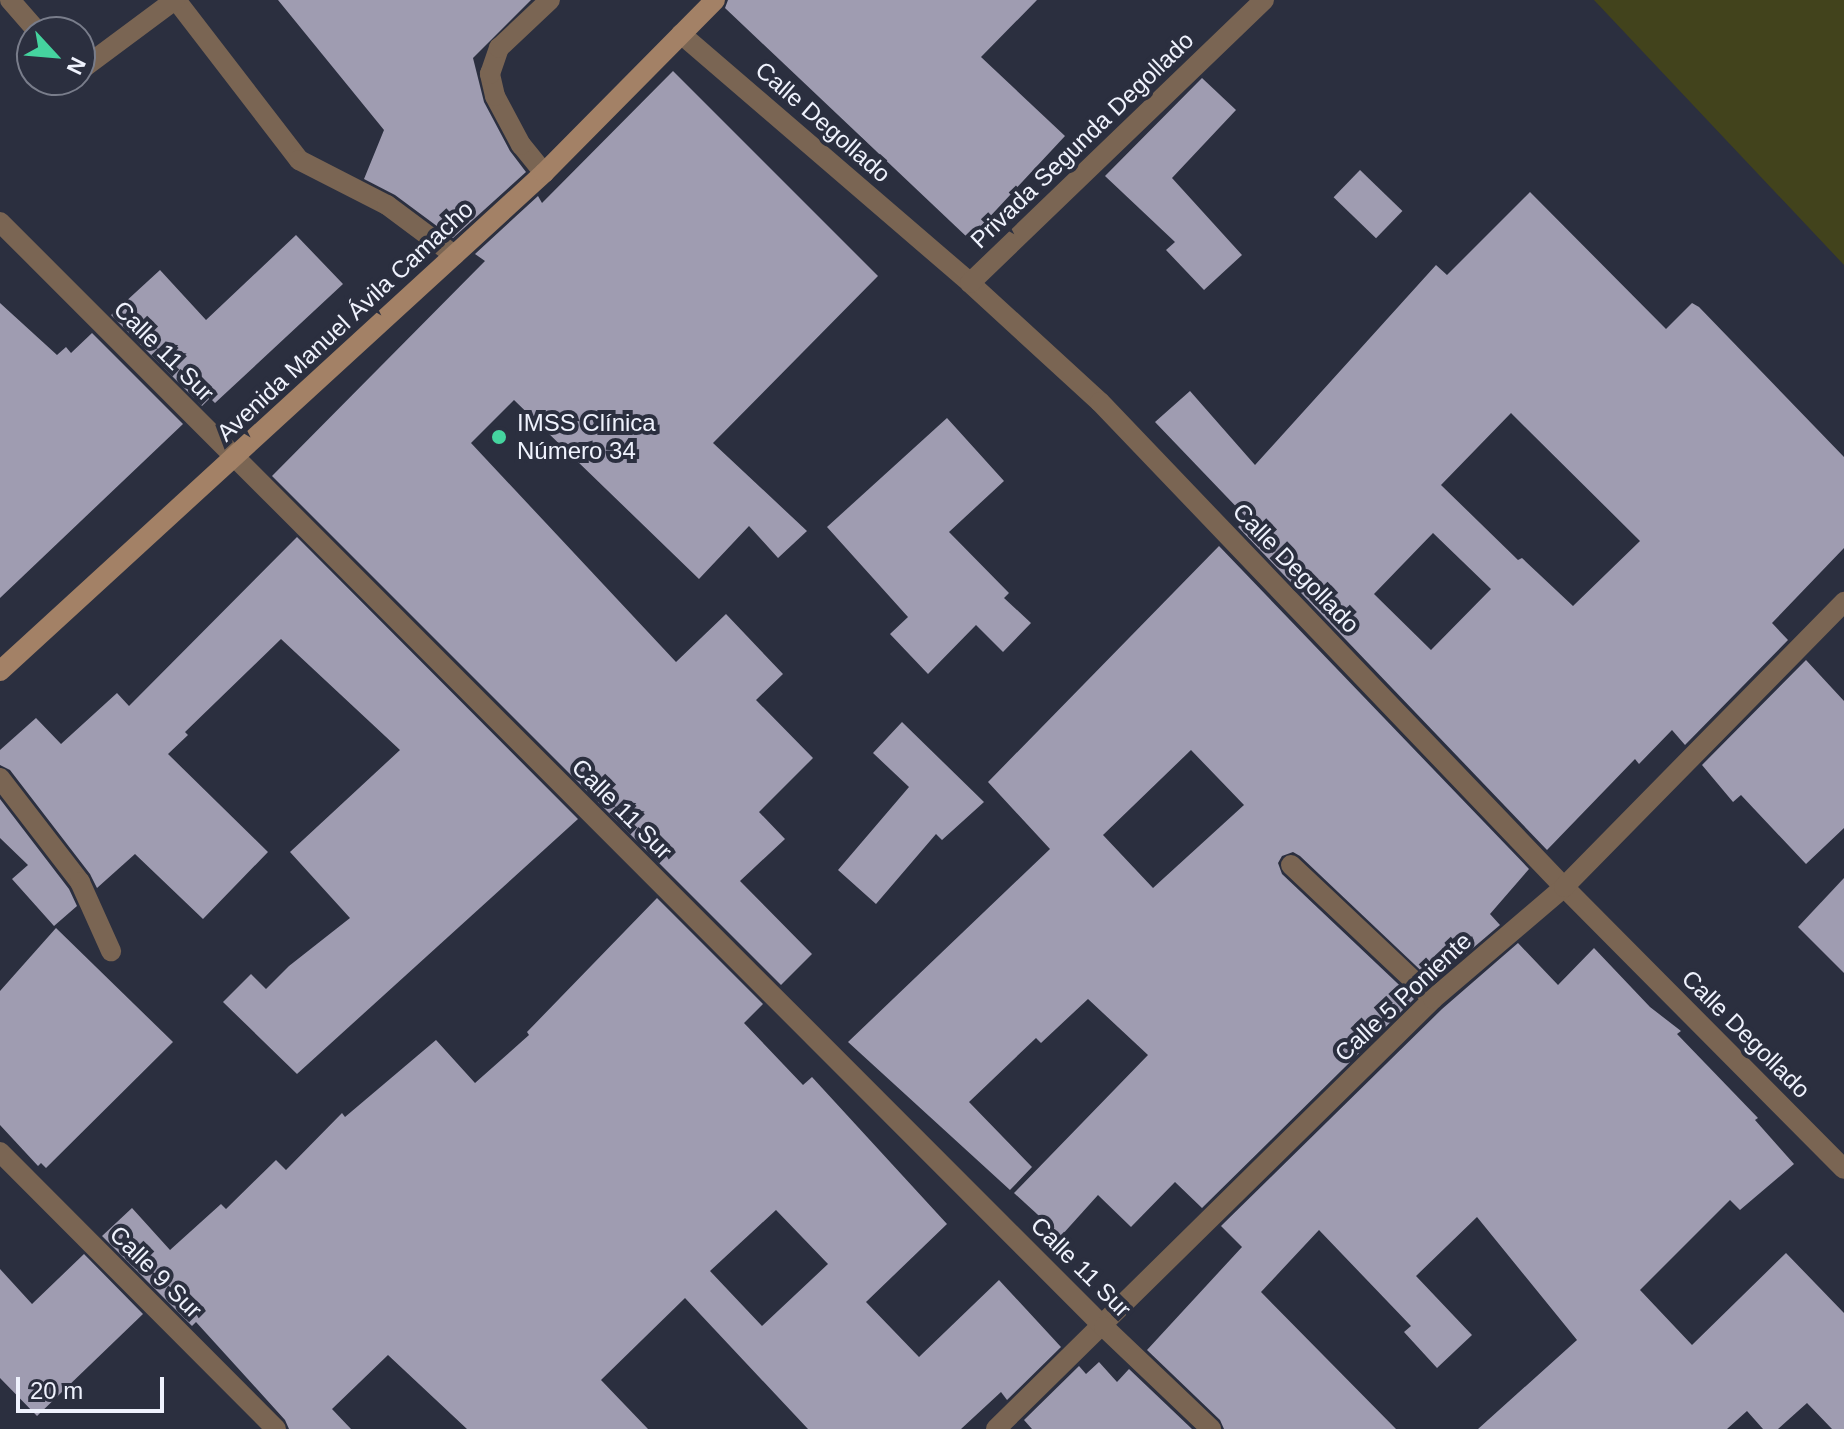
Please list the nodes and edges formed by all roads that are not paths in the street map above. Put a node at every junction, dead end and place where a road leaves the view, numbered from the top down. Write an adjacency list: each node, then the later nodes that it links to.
1 (10, 0): 6 (street)
2 (176, 0): 8 (street); 11 (street)
3 (550, 0): 9 (street)
4 (715, 0): 7 (main road, Avenida Manuel Ávila Camacho)
5 (1264, 0): 12 (street, Privada Segunda Degollado)
6 (24, 16)
7 (681, 34): 9 (main road, Avenida Manuel Ávila Camacho); 12 (street, Calle Degollado)
8 (96, 59)
9 (544, 173): 11 (main road, Avenida Manuel Ávila Camacho)
10 (0, 222): 13 (street, Calle 11 Sur)
11 (454, 255): 13 (main road, Avenida Manuel Ávila Camacho)
12 (970, 283): 18 (street, Calle Degollado)
13 (234, 460): 15 (main road, Avenida Manuel Ávila Camacho); 23 (street, Calle 11 Sur)
14 (1844, 602): 18 (street, Calle 5 Poniente)
15 (0, 671)
16 (0, 778): 19 (street)
17 (1291, 865): 20 (street)
18 (1564, 887): 20 (street, Calle 5 Poniente); 22 (street, Calle Degollado)
19 (111, 951)
20 (1433, 999): 23 (street, Calle 5 Poniente)
21 (0, 1152): 24 (street, Calle 9 Sur)
22 (1844, 1169)
23 (1104, 1327): 25 (street, Calle 5 Poniente); 26 (street, Calle 11 Sur)
24 (276, 1429)
25 (996, 1429)
26 (1211, 1429)

